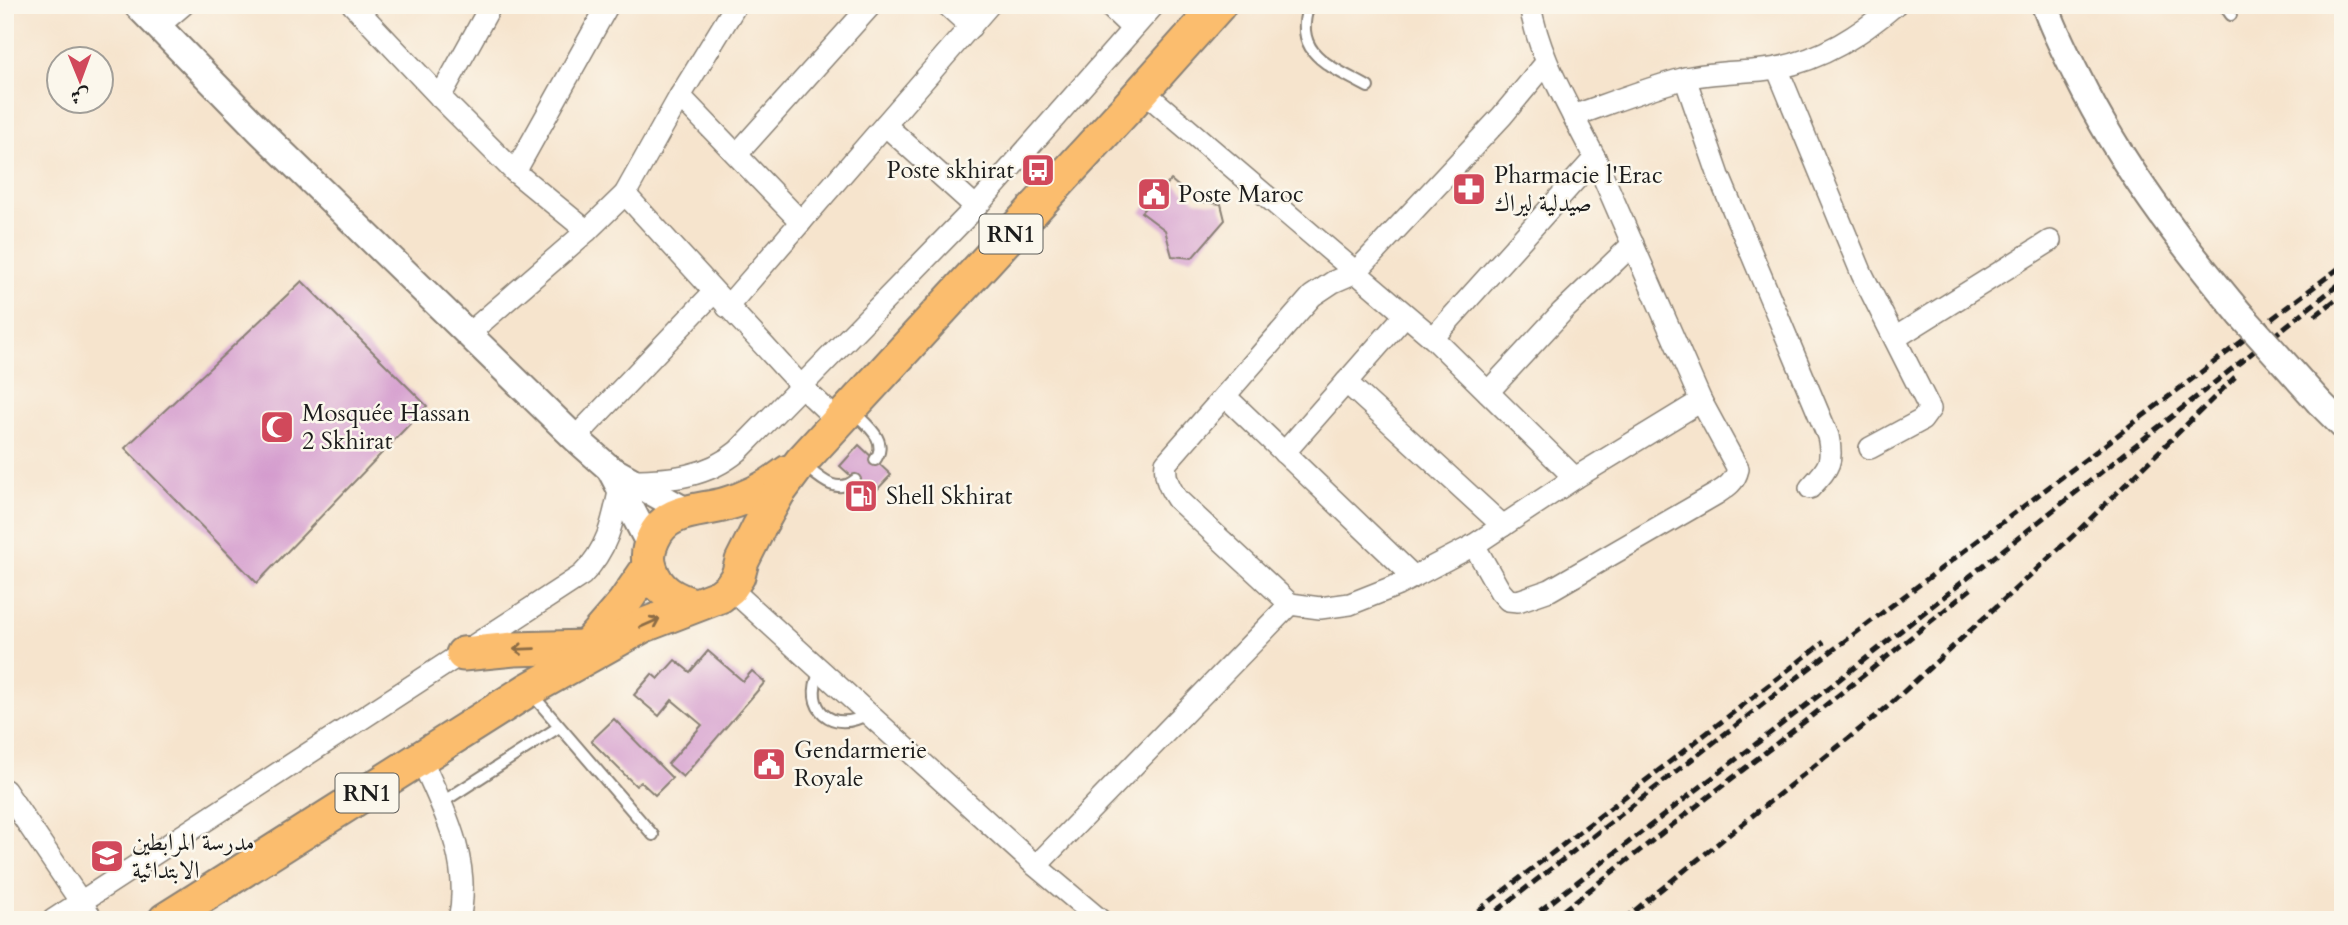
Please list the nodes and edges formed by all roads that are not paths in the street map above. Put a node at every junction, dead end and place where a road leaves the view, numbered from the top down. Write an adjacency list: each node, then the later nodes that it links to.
1 (137, 5): 20 (street)
2 (183, 5): 20 (street)
3 (353, 5): 29 (street)
4 (608, 5): 34 (street)
5 (736, 5): 28 (street)
6 (872, 5): 32 (street)
7 (947, 5): 21 (street)
8 (989, 5): 21 (street)
9 (1108, 5): 22 (street)
10 (1154, 5): 22 (street)
11 (1219, 5): 27 (main road, RN1)
12 (1309, 5): 26 (lane)
13 (1530, 5): 23 (street)
14 (1895, 5): 24 (street)
15 (2031, 5): 19 (street)
16 (2224, 5): 18 (lane)
17 (486, 8): 29 (street)
18 (2231, 15)
19 (2049, 17): 53 (street, bridge)
20 (157, 27): 44 (street)
21 (971, 27): 31 (street)
22 (1132, 28): 36 (street)
23 (1546, 63): 30 (street); 41 (street)
24 (1777, 68): 25 (street); 46 (street)
25 (1685, 78): 30 (street); 62 (street)
26 (1368, 88)
27 (1143, 91): 41 (street); 52 (main road, RN1)
28 (680, 96): 32 (street); 35 (street)
29 (440, 97): 34 (street)
30 (1573, 116): 33 (street)
31 (885, 125): 36 (street); 37 (street)
32 (737, 154): 37 (street)
33 (1595, 158): 40 (street); 45 (street)
34 (515, 172): 38 (street)
35 (625, 194): 38 (street); 42 (street)
36 (976, 207): 48 (street)
37 (801, 222): 42 (street)
38 (587, 231): 44 (street)
39 (2050, 241): 46 (street)
40 (1633, 244): 49 (street); 51 (street)
41 (1356, 272): 43 (street); 50 (street)
42 (721, 299): 48 (street); 54 (street)
43 (1405, 315): 45 (street); 47 (street)
44 (467, 335): 54 (street)
45 (1433, 338): 49 (street)
46 (1895, 338): 55 (street)
47 (1346, 382): 56 (street); 64 (street)
48 (801, 386): 52 (street); 59 (street)
49 (1488, 392): 60 (street)
50 (1225, 396): 56 (street); 69 (street)
51 (1701, 401): 60 (street); 65 (street)
52 (844, 415): 57 (lane); 58 (main road, RN1)
53 (2343, 426)
54 (575, 438): 59 (street)
55 (1870, 448)
56 (1284, 453): 68 (street)
57 (875, 460)
58 (801, 462): 61 (lane); 63 (main road, RN1); 67 (main road, RN1)
59 (620, 478): 63 (street); 66 (street); 71 (street)
60 (1575, 478): 64 (street)
61 (855, 480)
62 (1810, 488)
63 (693, 511): 66 (main road, RN1); 67 (main road)
64 (1503, 526): 65 (street)
65 (1474, 545): 68 (street)
66 (650, 556): 70 (main road); 72 (main road, RN1)
67 (736, 575): 70 (main road, RN1); 73 (street)
68 (1413, 576): 69 (street)
69 (1290, 604): 81 (street)
70 (694, 605): 72 (main road, RN1, one-way to 70)
71 (463, 654): 72 (main road, one-way to 71); 82 (street)
72 (577, 657): 74 (main road, RN1)
73 (820, 672): 75 (street); 75 (lane)
74 (528, 690): 76 (lane); 77 (main road, RN1)
75 (867, 714): 81 (street)
76 (559, 727): 79 (lane); 80 (lane)
77 (421, 759): 79 (street); 84 (main road, RN1)
78 (9, 802): 82 (street)
79 (441, 803): 85 (street)
80 (653, 835)
81 (1036, 866): 86 (street)
82 (87, 911): 83 (street)
83 (53, 920)
84 (165, 920)
85 (459, 920)
86 (1100, 920)

